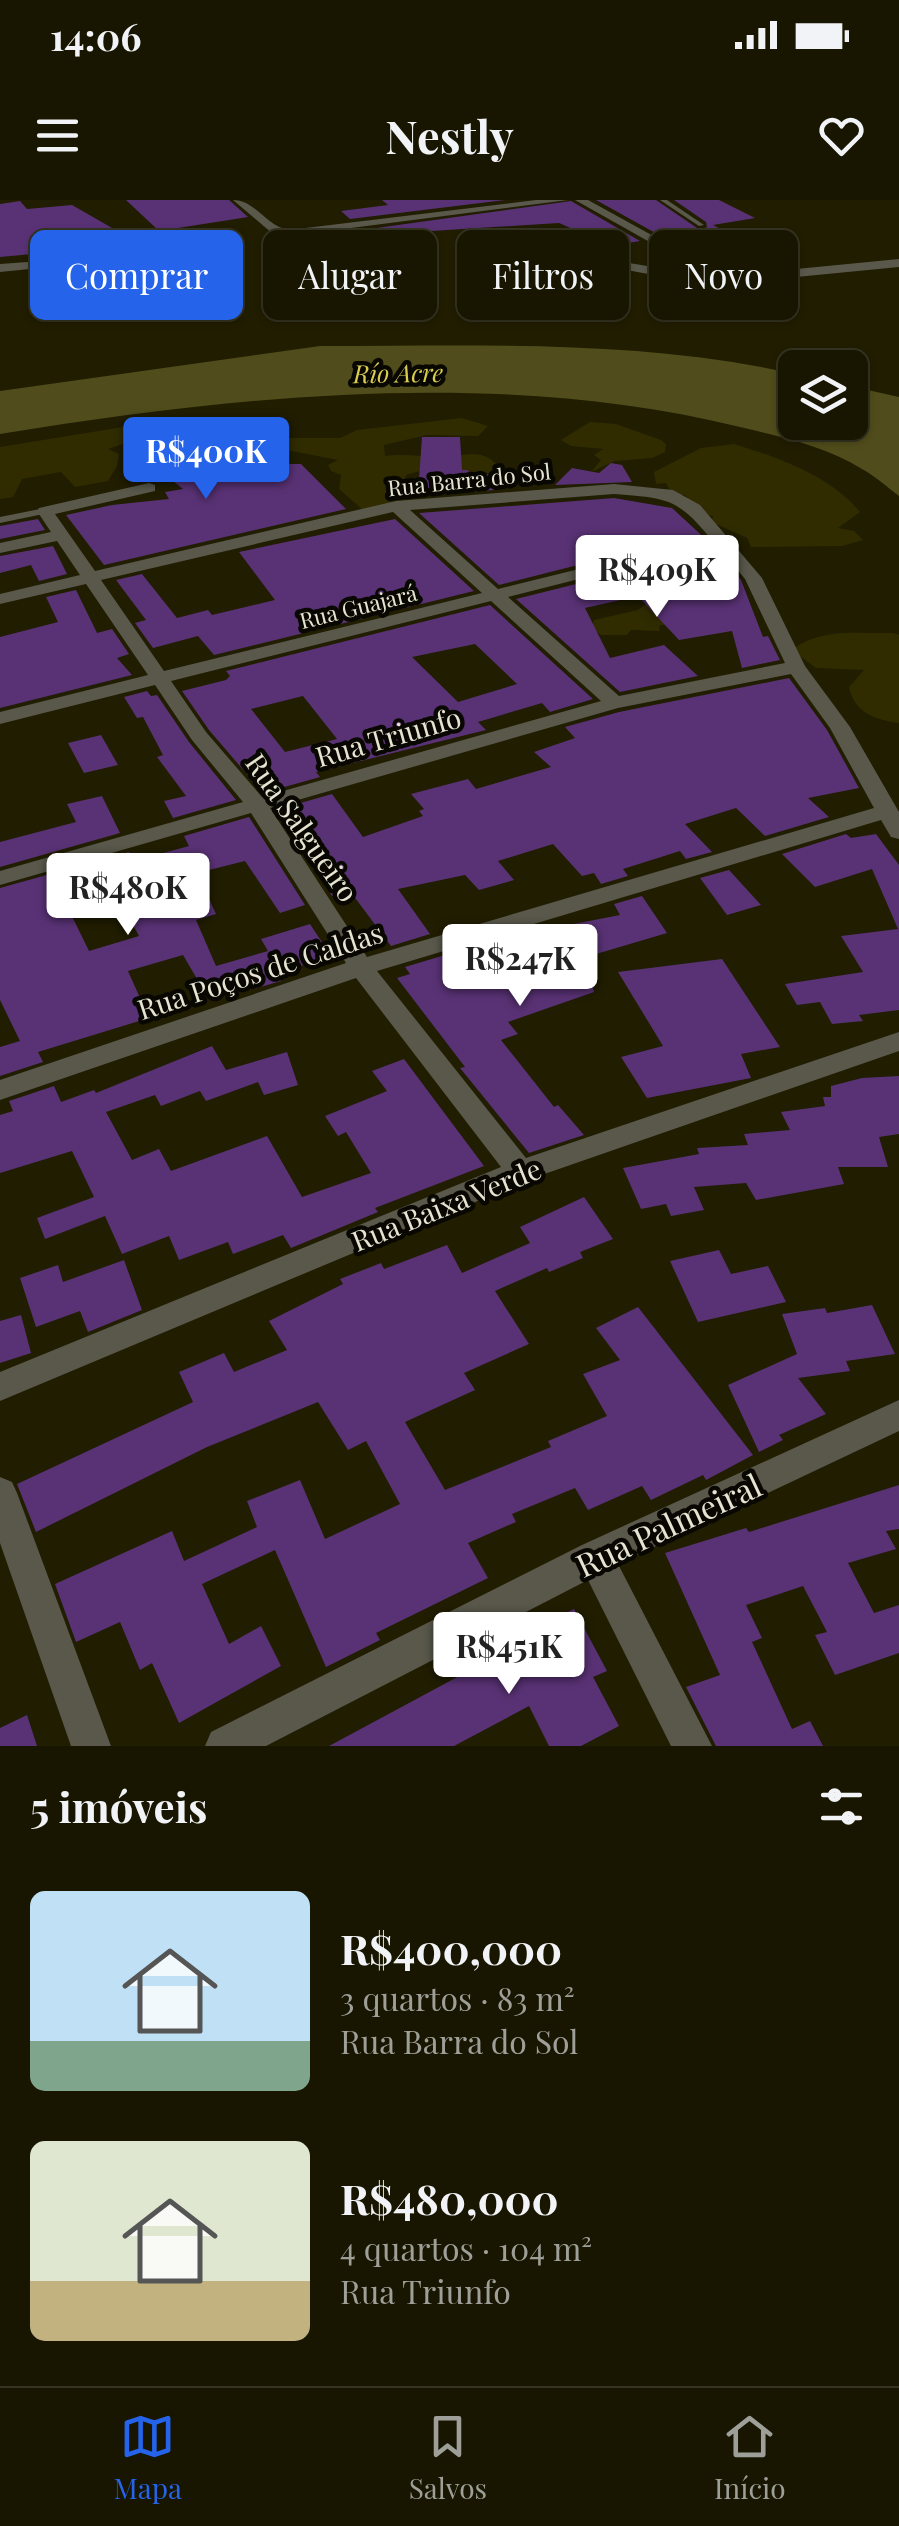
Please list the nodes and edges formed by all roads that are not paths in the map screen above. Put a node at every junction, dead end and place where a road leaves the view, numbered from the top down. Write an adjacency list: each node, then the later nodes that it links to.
1 (238, 200): 2 (street)
2 (563, 200)
3 (580, 200): 6 (street)
4 (663, 200): 5 (lane)
5 (701, 225)
6 (649, 241)
7 (899, 263): 10 (street)
8 (30, 265): 9 (street)
9 (0, 268)
10 (798, 273)
11 (150, 488): 13 (street)
12 (396, 506): 17 (street, Rua Barra do Sol); 18 (street, Rua Barra do Sol); 19 (street)
13 (45, 510): 14 (lane); 15 (street, Rua Salgueiro)
14 (0, 520)
15 (58, 536): 16 (street); 18 (street, Rua Salgueiro)
16 (0, 548)
17 (730, 549): 19 (street, Rua Guajará); 21 (street)
18 (90, 579): 20 (street, Rua Barra do Sol); 22 (street, Rua Salgueiro)
19 (494, 594): 22 (street, Rua Guajará); 23 (street)
20 (0, 599)
21 (796, 667): 23 (street, Rua Triunfo); 26 (street)
22 (161, 680): 24 (street, Rua Guajará); 25 (street, Rua Salgueiro)
23 (615, 703): 25 (street, Rua Triunfo)
24 (0, 718)
25 (257, 805): 27 (street, Rua Triunfo); 28 (street, Rua Salgueiro)
26 (893, 822): 28 (street, Rua Poços de Caldas)
27 (0, 878)
28 (361, 967): 30 (street, Rua Poços de Caldas); 31 (street, Rua Salgueiro)
29 (899, 1041): 31 (street, Rua Baixa Verde)
30 (0, 1090)
31 (520, 1171): 32 (street, Rua Baixa Verde)
32 (0, 1388)
33 (899, 1415): 35 (street, Rua Palmeiral)
34 (0, 1493): 36 (street)
35 (595, 1557): 37 (street, Rua Palmeiral); 38 (street)
36 (91, 1746)
37 (225, 1746)
38 (692, 1746)

